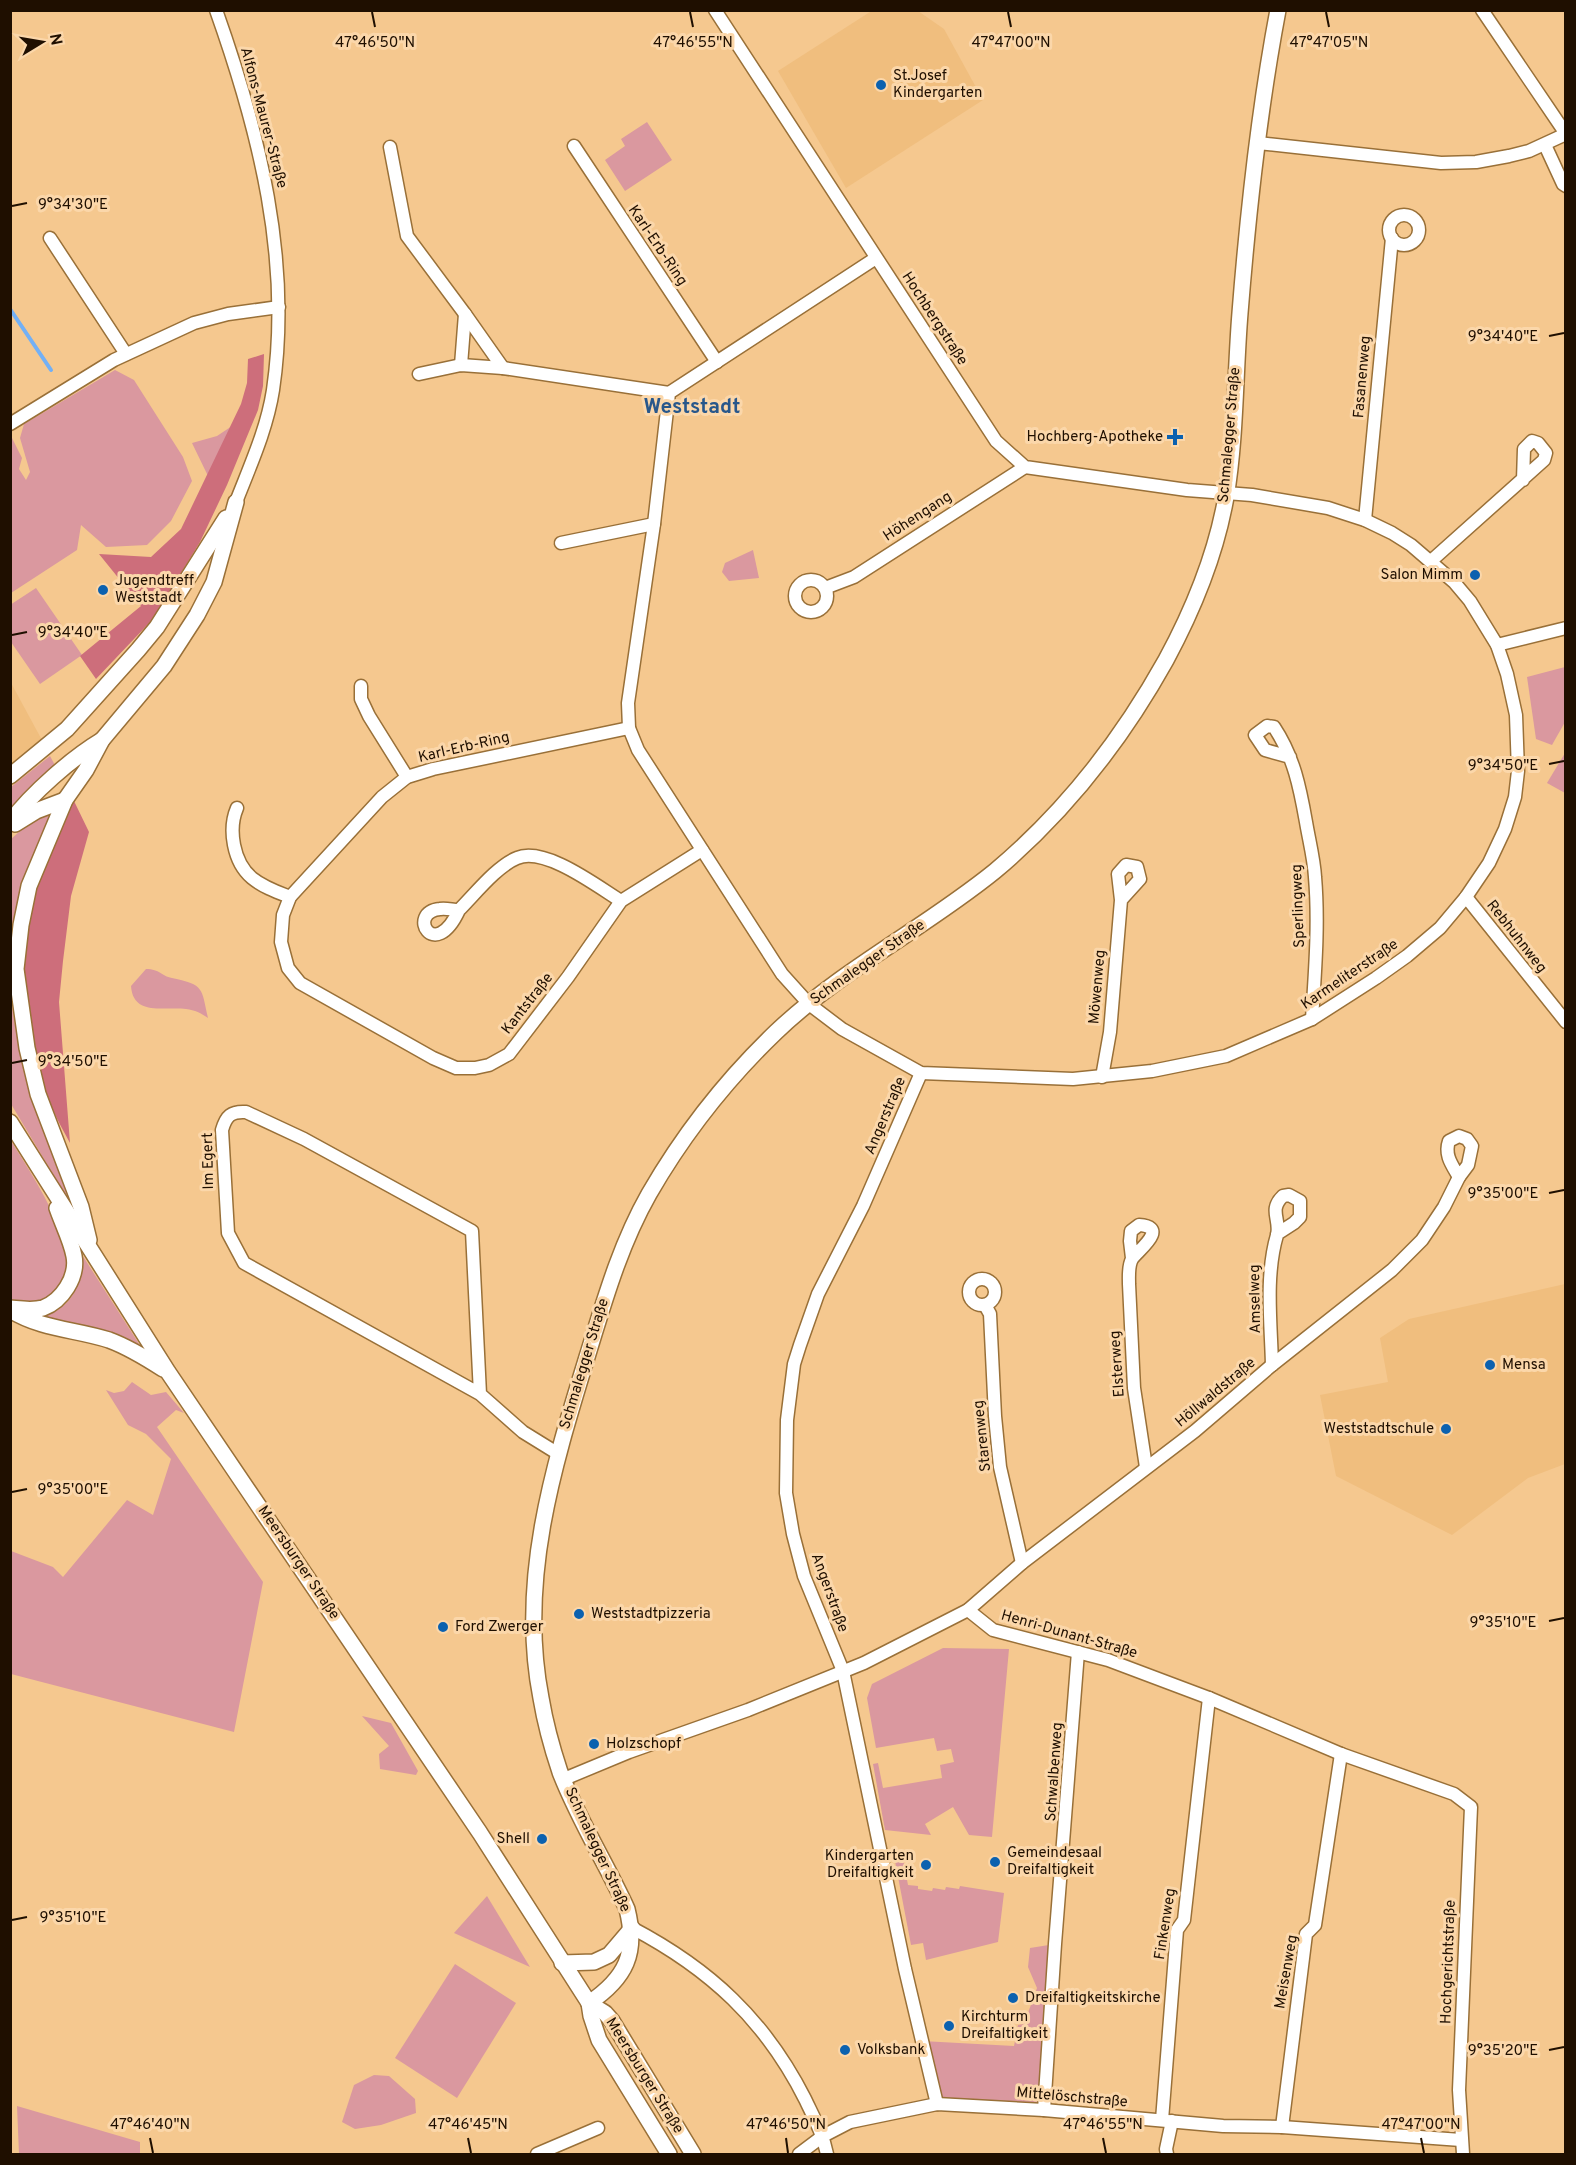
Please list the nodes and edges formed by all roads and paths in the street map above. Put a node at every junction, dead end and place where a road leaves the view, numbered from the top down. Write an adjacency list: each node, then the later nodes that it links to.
1 (216, 10): 14 (street, Alfons-Maurer-Straße)
2 (715, 10): 13 (street, Hochbergstraße)
3 (1278, 10): 6 (street, Schmalegger Straße)
4 (1482, 10): 5 (street)
5 (1566, 134): 7 (street)
6 (1258, 142): 7 (street); 25 (street, Schmalegger Straße)
7 (1545, 145): 10 (street)
8 (574, 146): 17 (street, Karl-Erb-Ring)
9 (390, 147): 15 (street)
10 (1566, 186)
11 (50, 237): 16 (street)
12 (1392, 238): 27 (street, Fasanenweg)
13 (876, 258): 17 (street); 23 (street, Hochbergstraße)
14 (279, 307): 16 (street); 26 (street, Alfons-Maurer-Straße)
15 (465, 314): 18 (street); 19 (street)
16 (126, 354): 22 (street)
17 (717, 362): 21 (street)
18 (460, 364): 19 (street); 20 (street)
19 (503, 368): 21 (street)
20 (419, 374)
21 (669, 393): 28 (street)
22 (10, 424)
23 (1025, 467): 25 (street); 31 (street, Höhengang)
24 (1523, 480): 30 (street)
25 (1226, 494): 27 (street, Karmeliterstraße); 50 (street, Schmalegger Straße)
26 (236, 502): 36 (street); 38 (street)
27 (1365, 519): 30 (street, Karmeliterstraße)
28 (654, 524): 29 (street); 35 (street)
29 (561, 543)
30 (1431, 561): 33 (street, Karmeliterstraße)
31 (825, 588)
32 (1566, 628): 33 (street)
33 (1497, 645): 46 (street, Karmeliterstraße)
34 (361, 686): 39 (street, Karl-Erb-Ring)
35 (629, 728): 39 (street, Karl-Erb-Ring); 44 (street)
36 (102, 740): 40 (street); 42 (street)
37 (1290, 757): 51 (street, Sperlingweg)
38 (10, 776)
39 (407, 777): 45 (street, Kantstraße)
40 (65, 800): 43 (street); 59 (street)
41 (237, 808): 45 (street)
42 (10, 822)
43 (10, 828)
44 (702, 850): 48 (street, Kantstraße); 50 (street)
45 (290, 897): 48 (street, Kantstraße)
46 (1466, 897): 51 (street, Karmeliterstraße); 52 (street, Rebhuhnweg)
47 (1121, 900): 54 (street, Möwenweg)
48 (621, 901): 49 (street)
49 (459, 910)
50 (809, 1004): 53 (street, Karmeliterstraße); 66 (street, Schmalegger Straße)
51 (1312, 1019): 54 (street, Karmeliterstraße)
52 (1566, 1022)
53 (921, 1073): 54 (street, Karmeliterstraße); 71 (street, Angerstraße)
54 (1102, 1077)
55 (10, 1122): 57 (street, Meersburger Straße)
56 (1459, 1177): 63 (street, Höllwaldstraße)
57 (47, 1179): 59 (street, Meersburger Straße); 62 (street)
58 (1277, 1234): 63 (street, Amselweg)
59 (92, 1253): 64 (street, Meersburger Straße)
60 (1132, 1258): 67 (street, Elsterweg)
61 (984, 1305): 68 (street, Starenweg)
62 (10, 1309): 64 (street)
63 (1272, 1365): 67 (street, Höllwaldstraße)
64 (168, 1372): 77 (street, Meersburger Straße)
65 (480, 1394): 65 (street, Im Egert); 66 (street, Im Egert)
66 (557, 1453): 74 (street, Schmalegger Straße)
67 (1146, 1467): 68 (street, Höllwaldstraße)
68 (1022, 1563): 69 (street, Höllwaldstraße)
69 (968, 1610): 70 (street, Henri-Dunant-Straße); 71 (street)
70 (1078, 1652): 72 (street, Henri-Dunant-Straße); 80 (street, Schwalbenweg)
71 (843, 1671): 74 (street); 79 (street, Angerstraße)
72 (1209, 1698): 73 (street, Henri-Dunant-Straße); 81 (street, Finkenweg)
73 (1341, 1754): 75 (street, Henri-Dunant-Straße); 82 (street, Meisenweg)
74 (564, 1779): 76 (street, Schmalegger Straße)
75 (1471, 1807): 85 (street, Hochgerichtstraße)
76 (632, 1928): 77 (street); 78 (street, Schmalegger Straße); 84 (street, Schmalegger Straße)
77 (562, 1963): 78 (street, Meersburger Straße)
78 (589, 2003): 87 (street, Meersburger Straße); 88 (street, Meersburger Straße)
79 (937, 2104): 80 (street, Mittelöschstraße); 84 (street, Mittelöschstraße)
80 (1044, 2110): 81 (street, Mittelöschstraße)
81 (1167, 2121): 82 (street, Mittelöschstraße); 91 (street, Finkenweg)
82 (1282, 2127): 85 (street, Mittelöschstraße)
83 (598, 2128): 86 (street)
84 (823, 2136): 89 (street, Mittelöschstraße); 90 (street, Schmalegger Straße)
85 (1461, 2139): 92 (street, Hochgerichtstraße)
86 (537, 2154)
87 (669, 2154)
88 (693, 2154)
89 (799, 2154)
90 (827, 2154)
91 (1167, 2154)
92 (1463, 2154)

